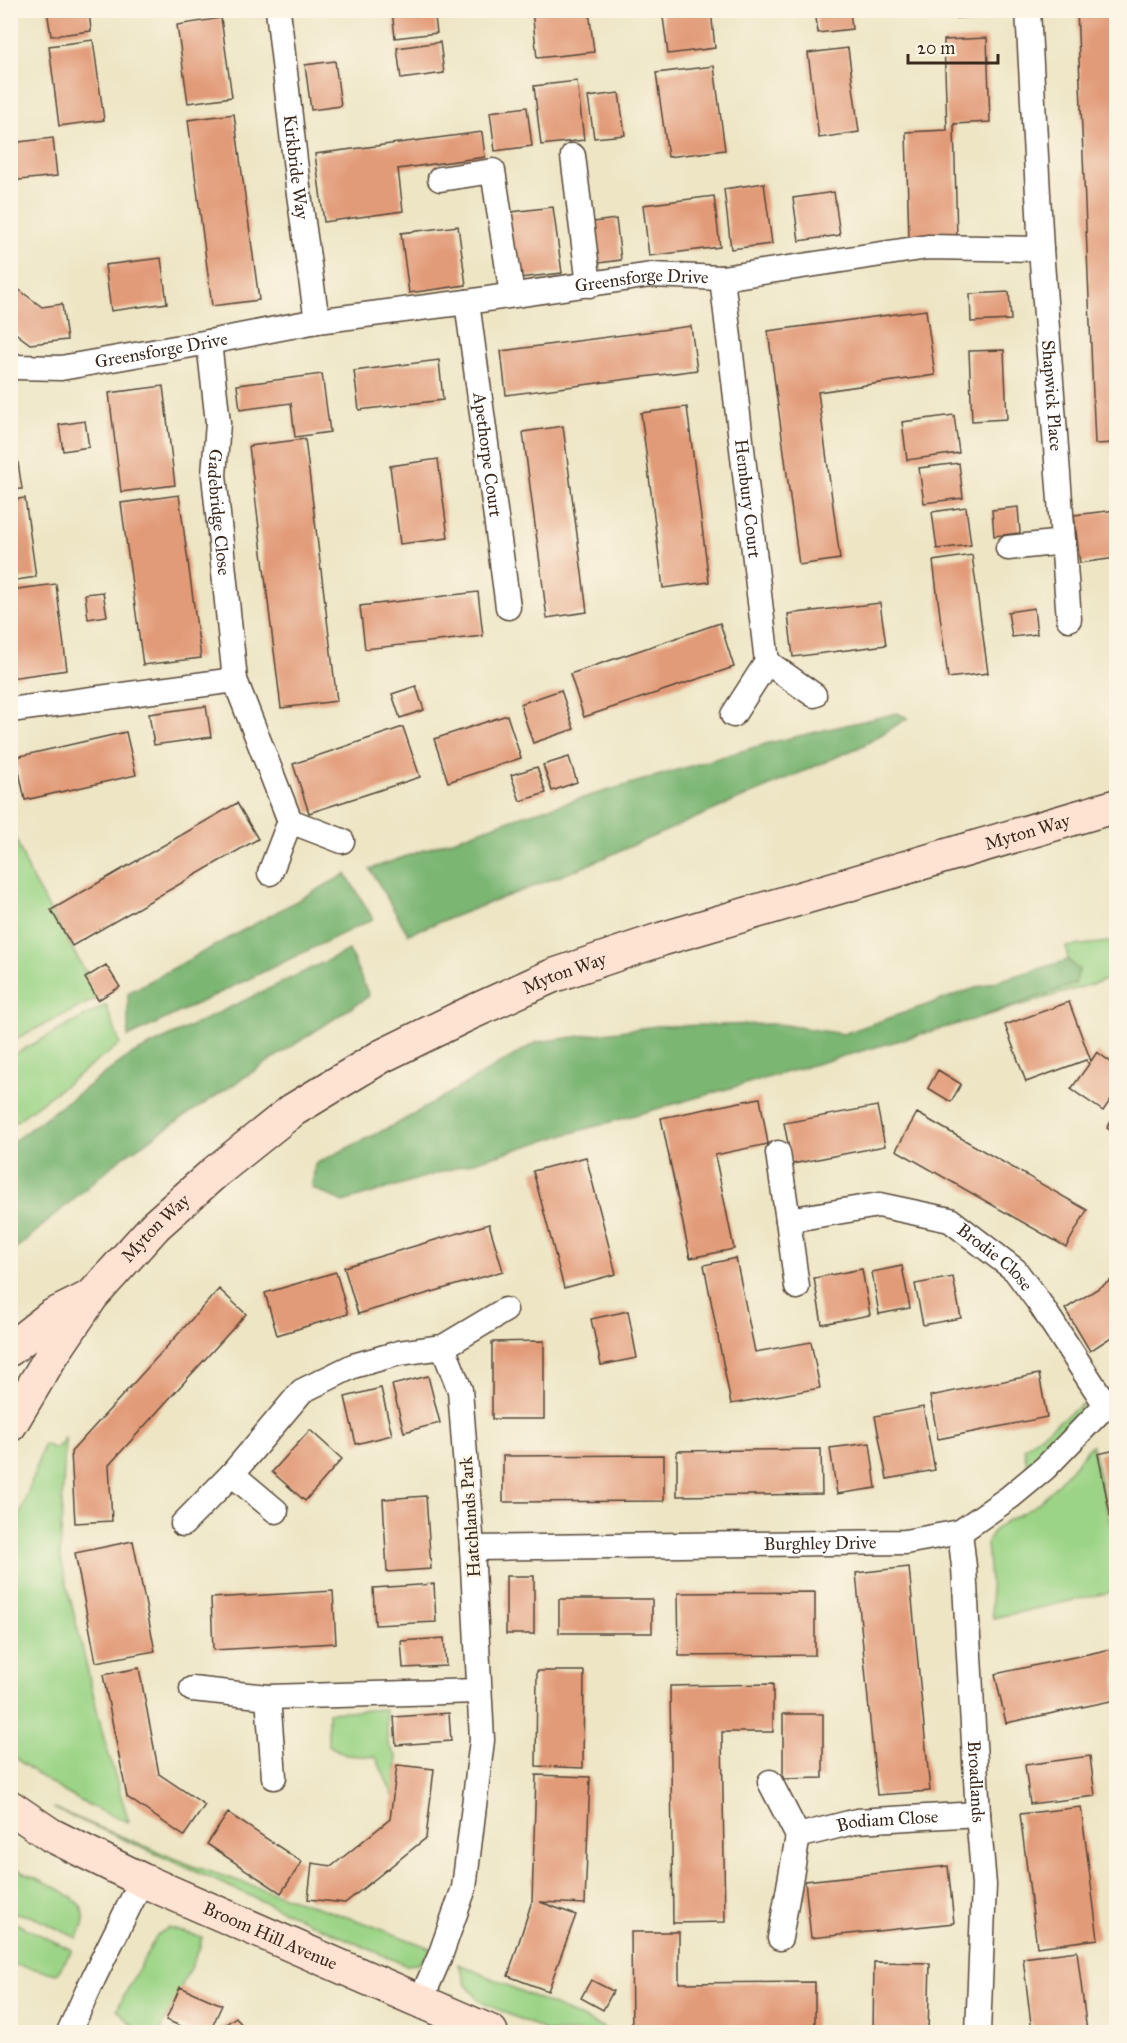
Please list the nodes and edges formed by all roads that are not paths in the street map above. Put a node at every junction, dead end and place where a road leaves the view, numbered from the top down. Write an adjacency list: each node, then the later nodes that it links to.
1 (278, 10): 10 (street, Kirkbride Way)
2 (1028, 10): 5 (street)
3 (573, 156): 7 (street)
4 (440, 179): 8 (street)
5 (1041, 249): 6 (street, Greensforge Drive); 13 (street, Shapwick Place)
6 (722, 278): 7 (street, Greensforge Drive); 17 (street, Hembury Court)
7 (589, 285): 8 (street, Greensforge Drive)
8 (512, 295): 9 (street, Greensforge Drive)
9 (467, 302): 10 (street, Greensforge Drive); 15 (street, Apethorpe Court)
10 (317, 321): 11 (street, Greensforge Drive)
11 (209, 342): 12 (street, Greensforge Drive); 18 (street, Gadebridge Close)
12 (10, 363)
13 (1063, 542): 14 (street); 16 (street, Shapwick Place)
14 (1008, 548)
15 (508, 607)
16 (1069, 619)
17 (767, 662): 19 (street); 21 (street)
18 (236, 681): 20 (street); 23 (street, Gadebridge Close)
19 (814, 695)
20 (10, 710)
21 (733, 715)
22 (1104, 809): 29 (street, Myton Way)
23 (290, 821): 24 (street); 25 (street)
24 (342, 842)
25 (270, 873)
26 (778, 1153): 27 (street)
27 (788, 1220): 28 (street); 35 (street, Brodie Close)
28 (797, 1287)
29 (92, 1296): 32 (street, Myton Way); 33 (street, Myton Way)
30 (505, 1310): 31 (street)
31 (443, 1347): 37 (street); 41 (street, Hatchlands Park)
32 (10, 1349)
33 (50, 1358): 34 (street); 36 (street, Myton Way)
34 (10, 1395)
35 (1111, 1401): 40 (street, Burghley Drive)
36 (10, 1425)
37 (232, 1474): 38 (street); 39 (street)
38 (276, 1511)
39 (183, 1524)
40 (960, 1532): 41 (street, Burghley Drive); 48 (street, Broadlands)
41 (472, 1548): 43 (street, Hatchlands Park)
42 (192, 1689): 44 (street)
43 (479, 1691): 44 (street); 54 (street, Hatchlands Park)
44 (268, 1697): 45 (street)
45 (274, 1777)
46 (770, 1782): 51 (street)
47 (10, 1807): 50 (street, Broom Hill Avenue)
48 (978, 1814): 51 (street, Bodiam Close); 57 (street, Broadlands)
49 (10, 1822): 50 (street, Broom Hill Avenue)
50 (51, 1835): 52 (street, Broom Hill Avenue)
51 (798, 1836): 53 (street)
52 (142, 1880): 54 (street, Broom Hill Avenue); 55 (street)
53 (780, 1938)
54 (420, 2002): 56 (street, Broom Hill Avenue)
55 (69, 2032)
56 (491, 2032)
57 (978, 2032)

